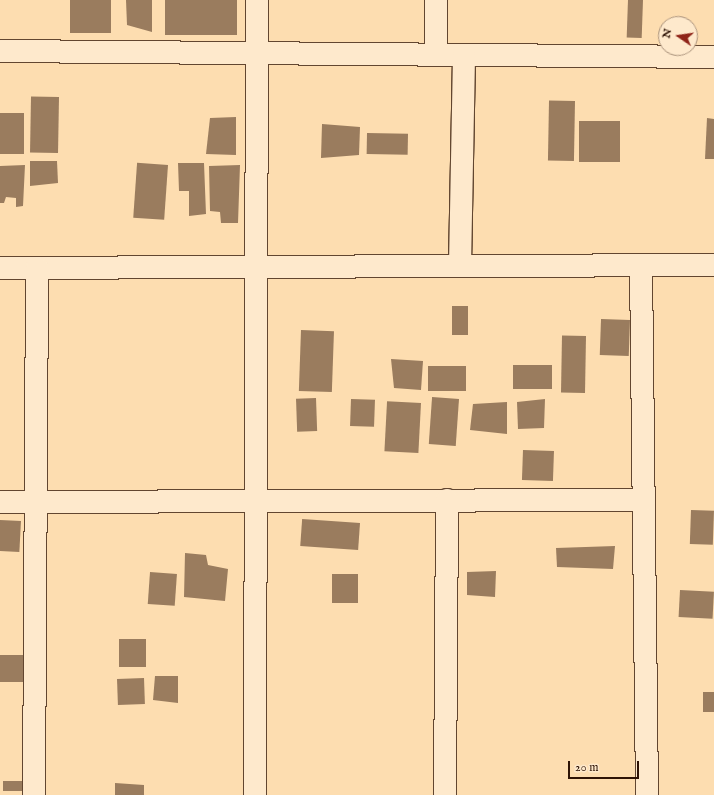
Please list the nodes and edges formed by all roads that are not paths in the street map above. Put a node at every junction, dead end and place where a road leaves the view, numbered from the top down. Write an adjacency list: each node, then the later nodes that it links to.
1 (257, 0): 4 (street)
2 (436, 0): 5 (street)
3 (0, 51): 4 (street)
4 (257, 53): 5 (street); 9 (street)
5 (436, 55): 6 (street)
6 (464, 55): 7 (street); 8 (street)
7 (714, 57)
8 (460, 264): 9 (street); 10 (street)
9 (257, 265): 13 (street); 16 (street)
10 (641, 265): 11 (street); 15 (street)
11 (714, 265)
12 (0, 268): 13 (street)
13 (37, 268): 18 (street)
14 (447, 500): 15 (street); 16 (street); 21 (street)
15 (643, 500): 22 (street)
16 (256, 501): 18 (street); 20 (street)
17 (0, 502): 18 (street)
18 (35, 502): 19 (street)
19 (34, 795)
20 (255, 795)
21 (445, 795)
22 (646, 795)

